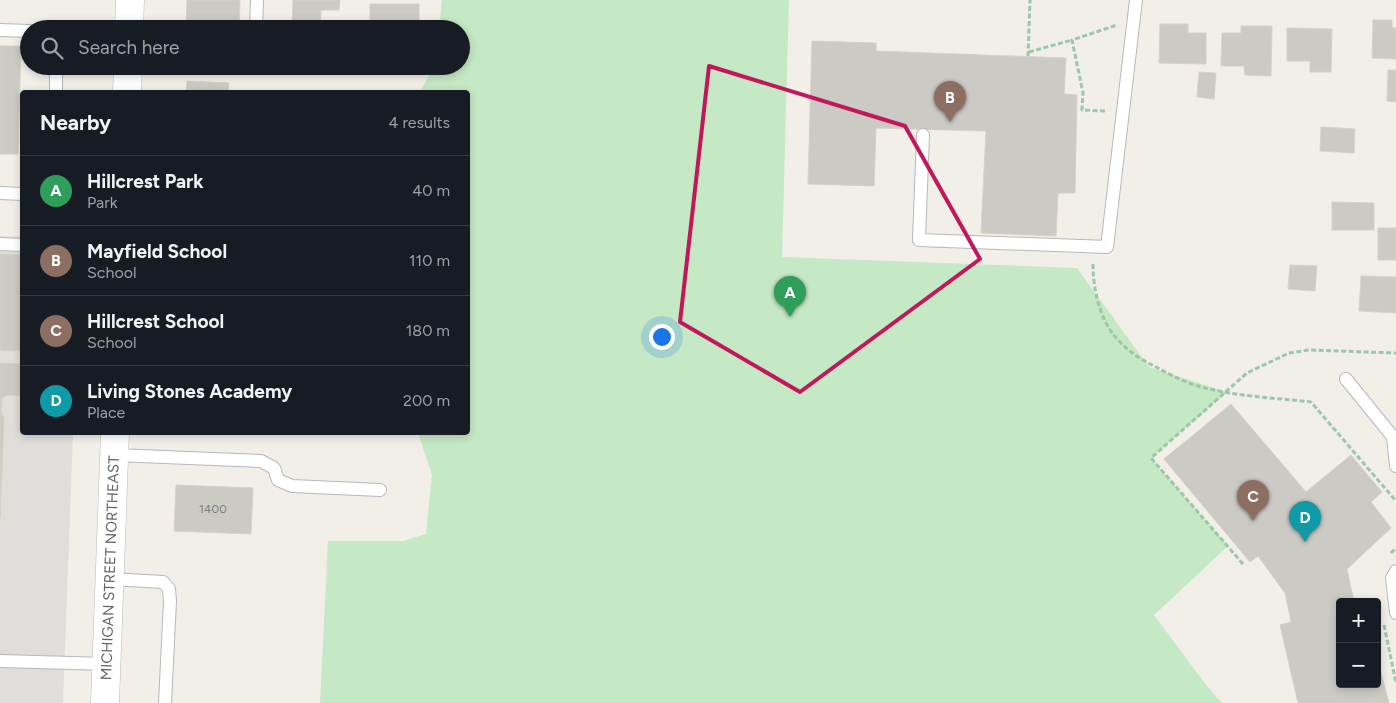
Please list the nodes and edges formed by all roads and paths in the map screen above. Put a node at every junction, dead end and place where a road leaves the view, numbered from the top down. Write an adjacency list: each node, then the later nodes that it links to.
1 (130, 0): 6 (main road)
2 (257, 0): 7 (lane)
3 (1030, 0): 11 (path)
4 (1136, 0): 5 (lane)
5 (1134, 19): 10 (path); 17 (lane)
6 (129, 20)
7 (256, 20)
8 (0, 30): 9 (lane)
9 (20, 31)
10 (1072, 40): 11 (path); 17 (path)
11 (1029, 52): 12 (path)
12 (1028, 56)
13 (56, 75): 15 (lane)
14 (128, 75): 16 (main road)
15 (56, 90)
16 (127, 90)
17 (1123, 112): 18 (lane)
18 (923, 135)
19 (0, 193): 20 (lane)
20 (20, 194)
21 (0, 244): 22 (lane)
22 (20, 245)
23 (1093, 276): 26 (path)
24 (1396, 353): 26 (path)
25 (1346, 378): 28 (lane)
26 (1227, 392): 30 (path); 31 (path)
27 (115, 444): 29 (lane); 33 (main road, MICHIGAN STREET NORTHEAST)
28 (1396, 466)
29 (380, 490)
30 (1396, 501)
31 (1243, 564)
32 (1396, 571): 34 (lane)
33 (110, 579): 36 (main road, MICHIGAN STREET NORTHEAST); 38 (lane)
34 (1396, 613)
35 (0, 660): 36 (lane)
36 (107, 664): 37 (main road, MICHIGAN STREET NORTHEAST)
37 (105, 703)
38 (165, 703)

